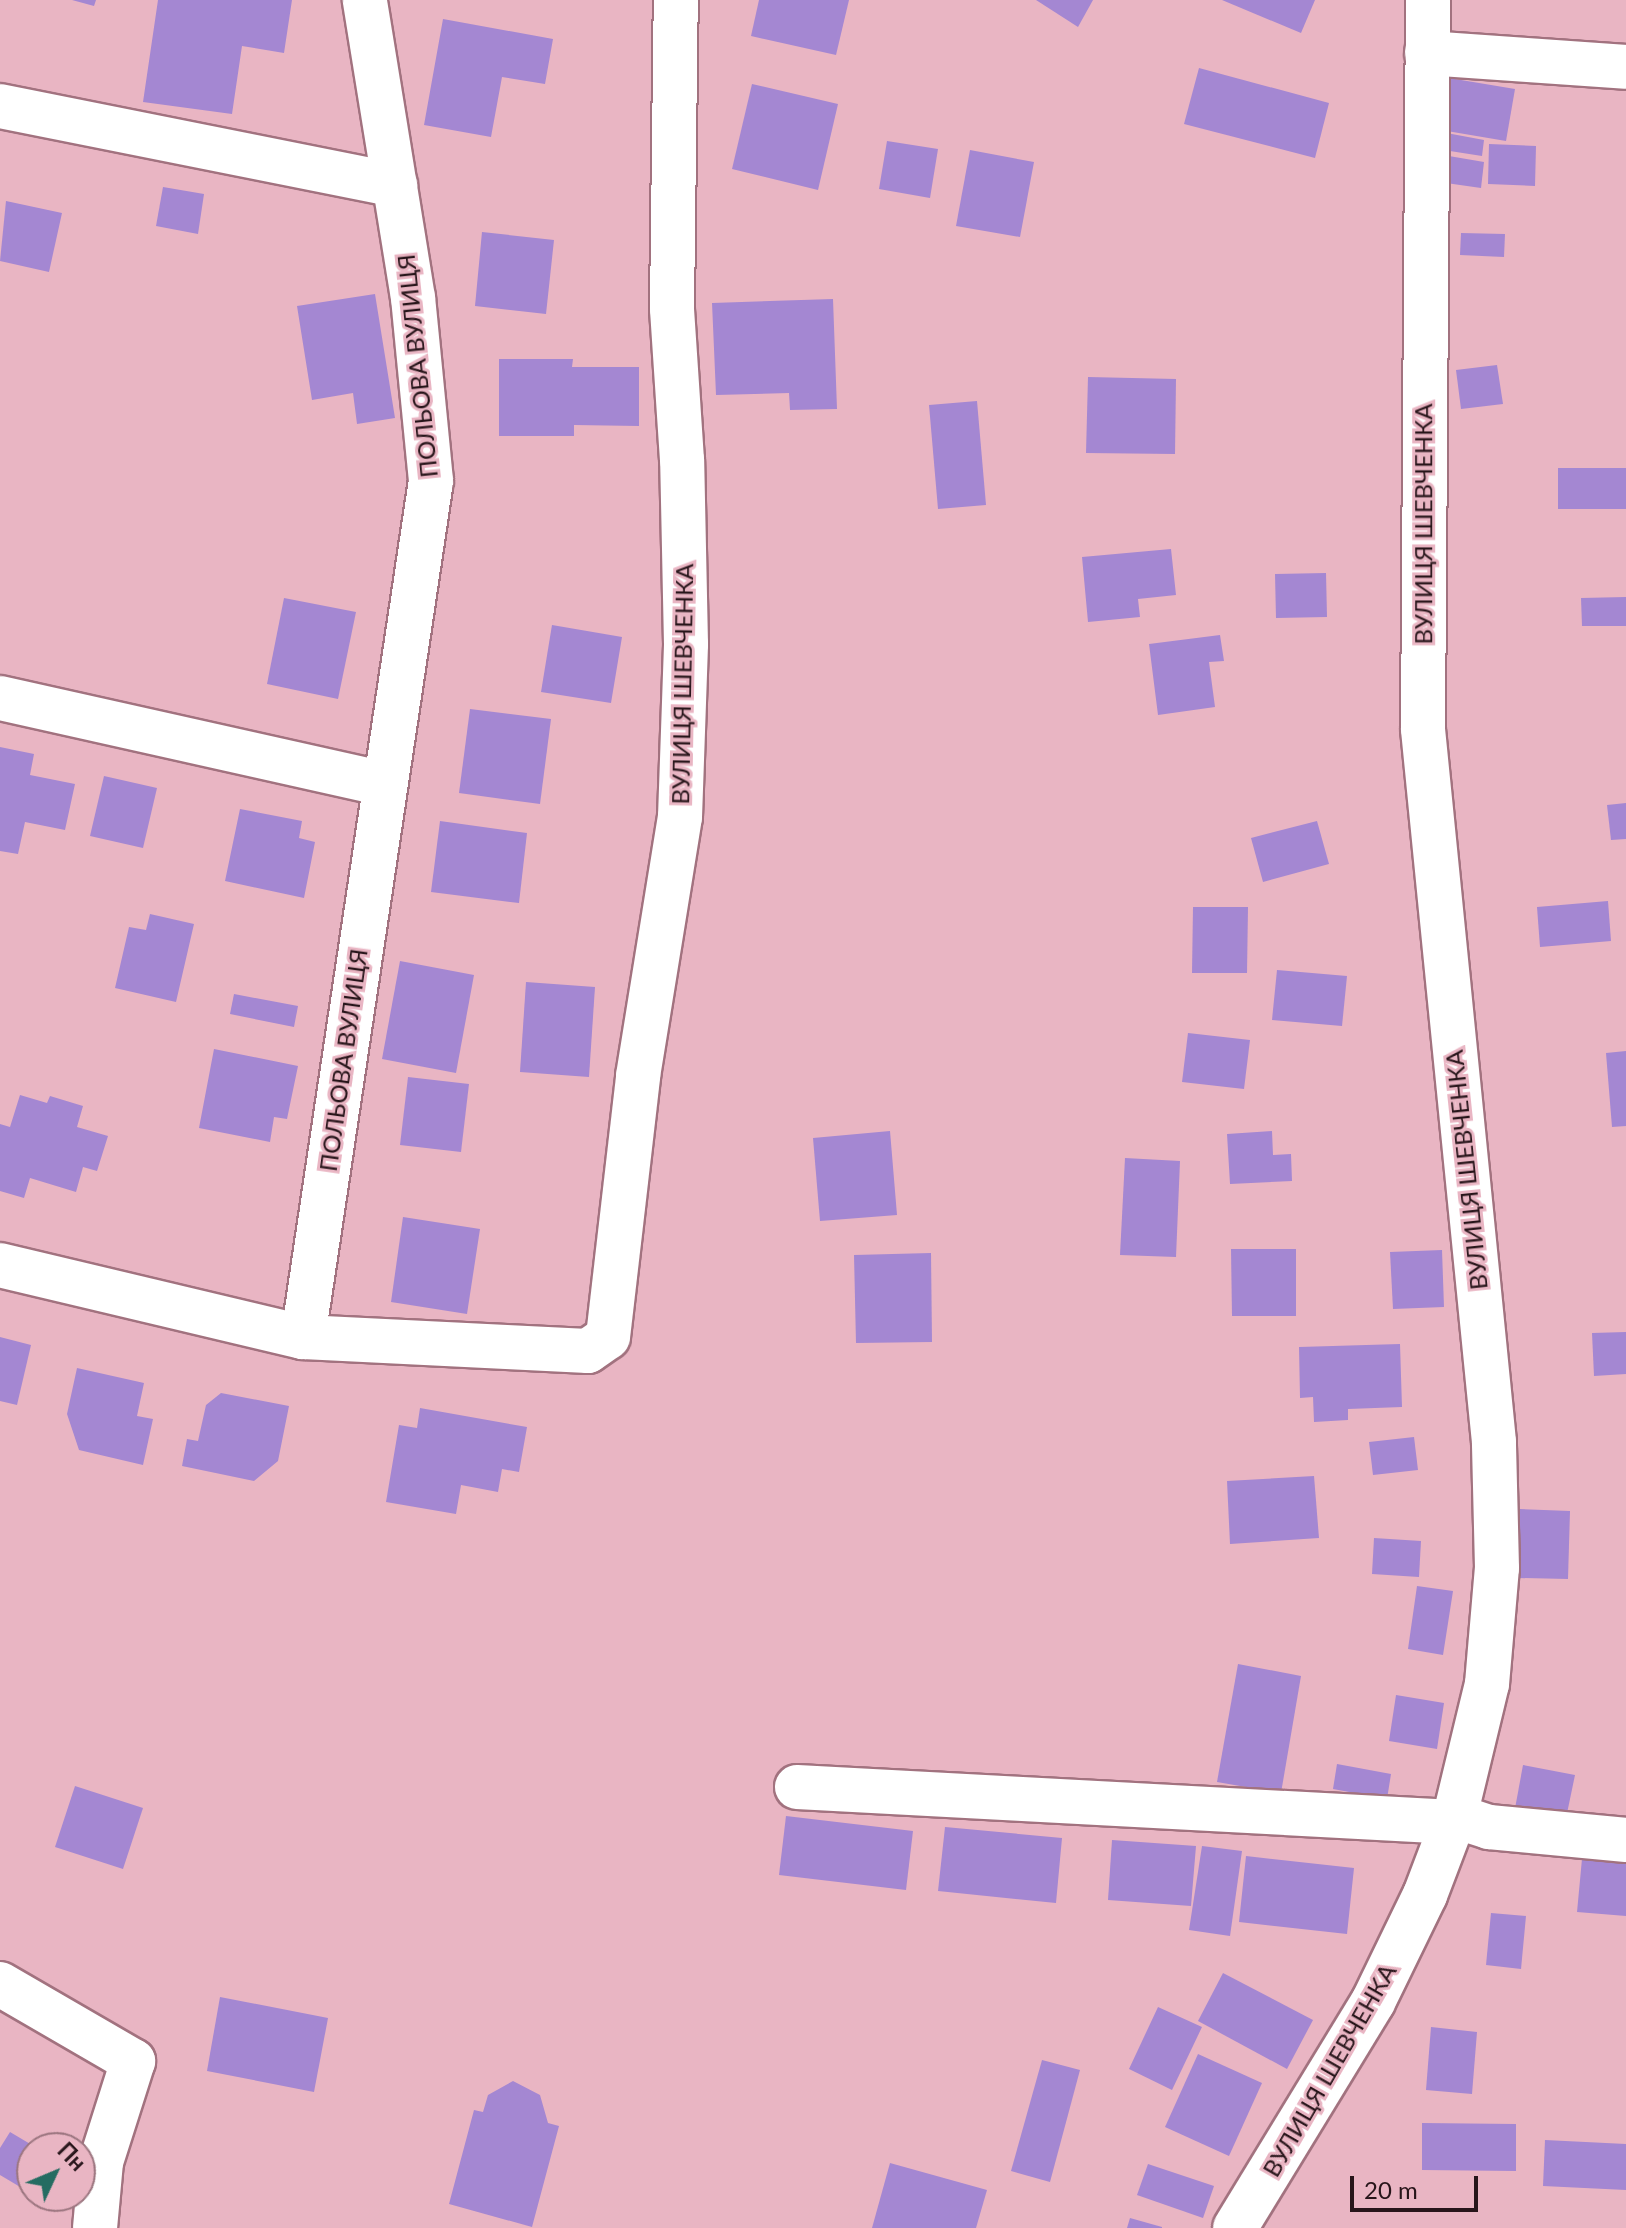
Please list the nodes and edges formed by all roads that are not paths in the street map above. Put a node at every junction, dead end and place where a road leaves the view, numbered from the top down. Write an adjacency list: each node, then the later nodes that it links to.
1 (365, 0): 7 (street, ПОЛЬОВА ВУЛИЦЯ)
2 (676, 0): 11 (street, ВУЛИЦЯ ШЕВЧЕНКА)
3 (1428, 0): 4 (street, ВУЛИЦЯ ШЕВЧЕНКА)
4 (1427, 53): 5 (street); 13 (street, ВУЛИЦЯ ШЕВЧЕНКА)
5 (1626, 67)
6 (0, 106): 7 (street)
7 (395, 185): 9 (street, ПОЛЬОВА ВУЛИЦЯ)
8 (0, 698): 9 (street)
9 (384, 784): 11 (street, ПОЛЬОВА ВУЛИЦЯ)
10 (0, 1265): 11 (street)
11 (303, 1337)
12 (797, 1787): 13 (street)
13 (1454, 1819): 14 (street); 17 (street, ВУЛИЦЯ ШЕВЧЕНКА)
14 (1626, 1840)
15 (0, 1984): 16 (street)
16 (95, 2228)
17 (1235, 2228)

